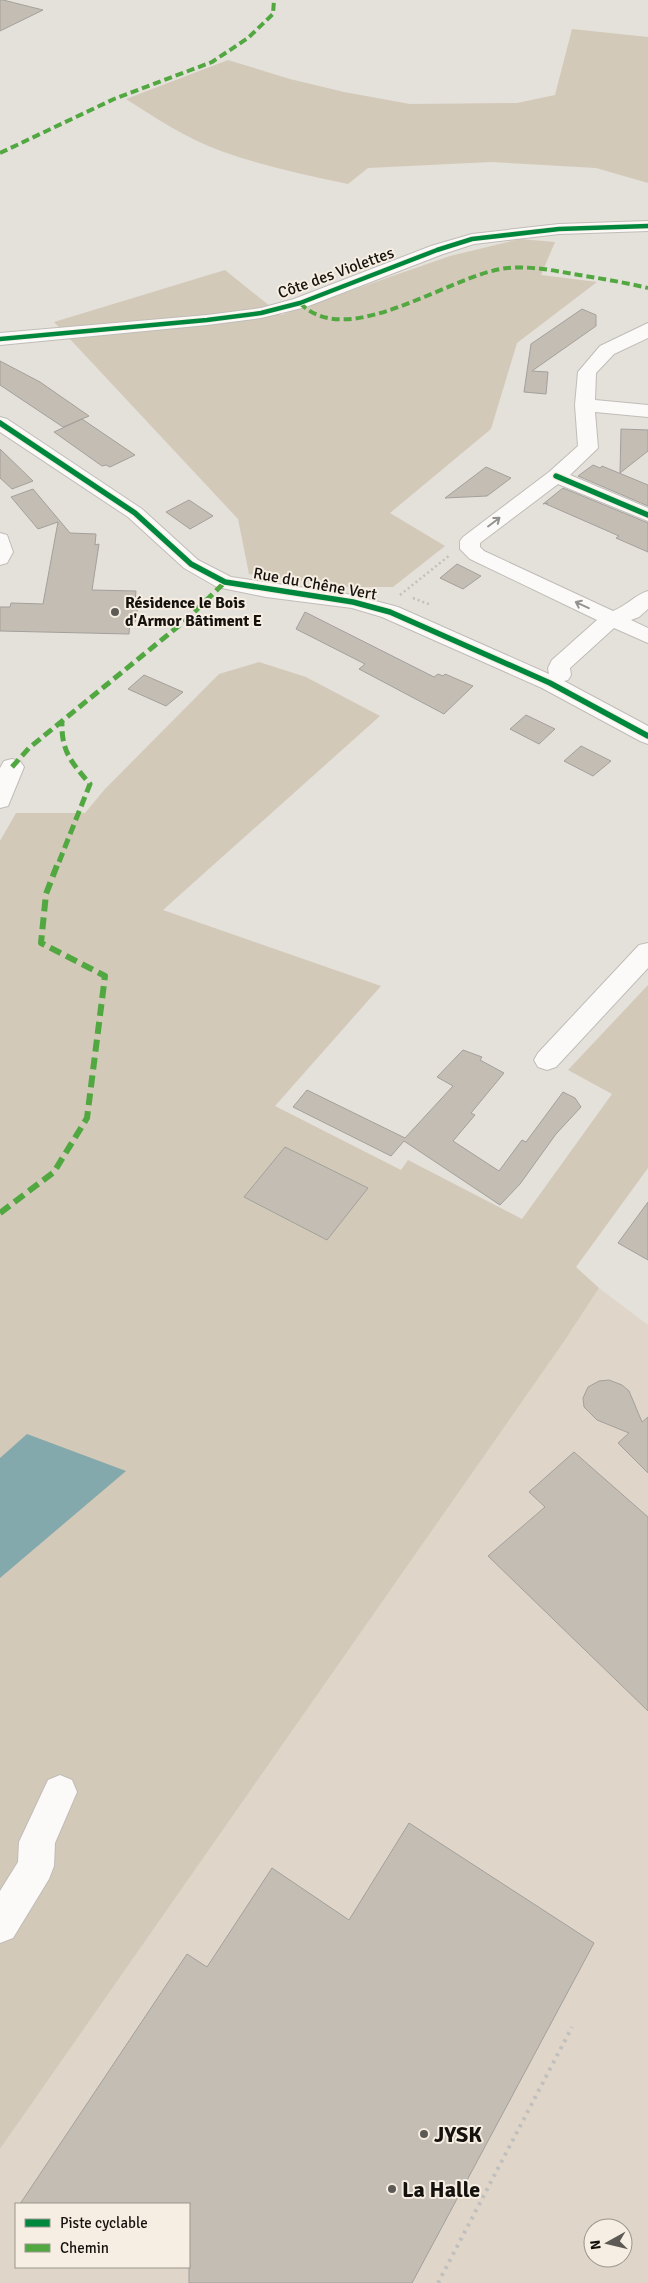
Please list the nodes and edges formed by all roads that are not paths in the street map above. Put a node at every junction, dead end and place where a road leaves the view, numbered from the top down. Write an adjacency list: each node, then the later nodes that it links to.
1 (648, 226): 3 (street, Côte des Violettes)
2 (647, 330): 4 (street)
3 (0, 338)
4 (584, 405): 5 (street); 7 (street)
5 (648, 411)
6 (0, 423): 14 (street, Rue du Chêne Vert)
7 (556, 476): 8 (street); 12 (street, one-way to 7)
8 (648, 515)
9 (0, 539): 10 (street)
10 (0, 559)
11 (648, 598): 12 (street)
12 (623, 619): 13 (street); 14 (street)
13 (648, 636)
14 (555, 679): 15 (street, Rue du Chêne Vert)
15 (648, 736)
16 (12, 767): 17 (street)
17 (0, 800)
18 (648, 952): 19 (street)
19 (547, 1060)
20 (60, 1792): 21 (street)
21 (0, 1925)

